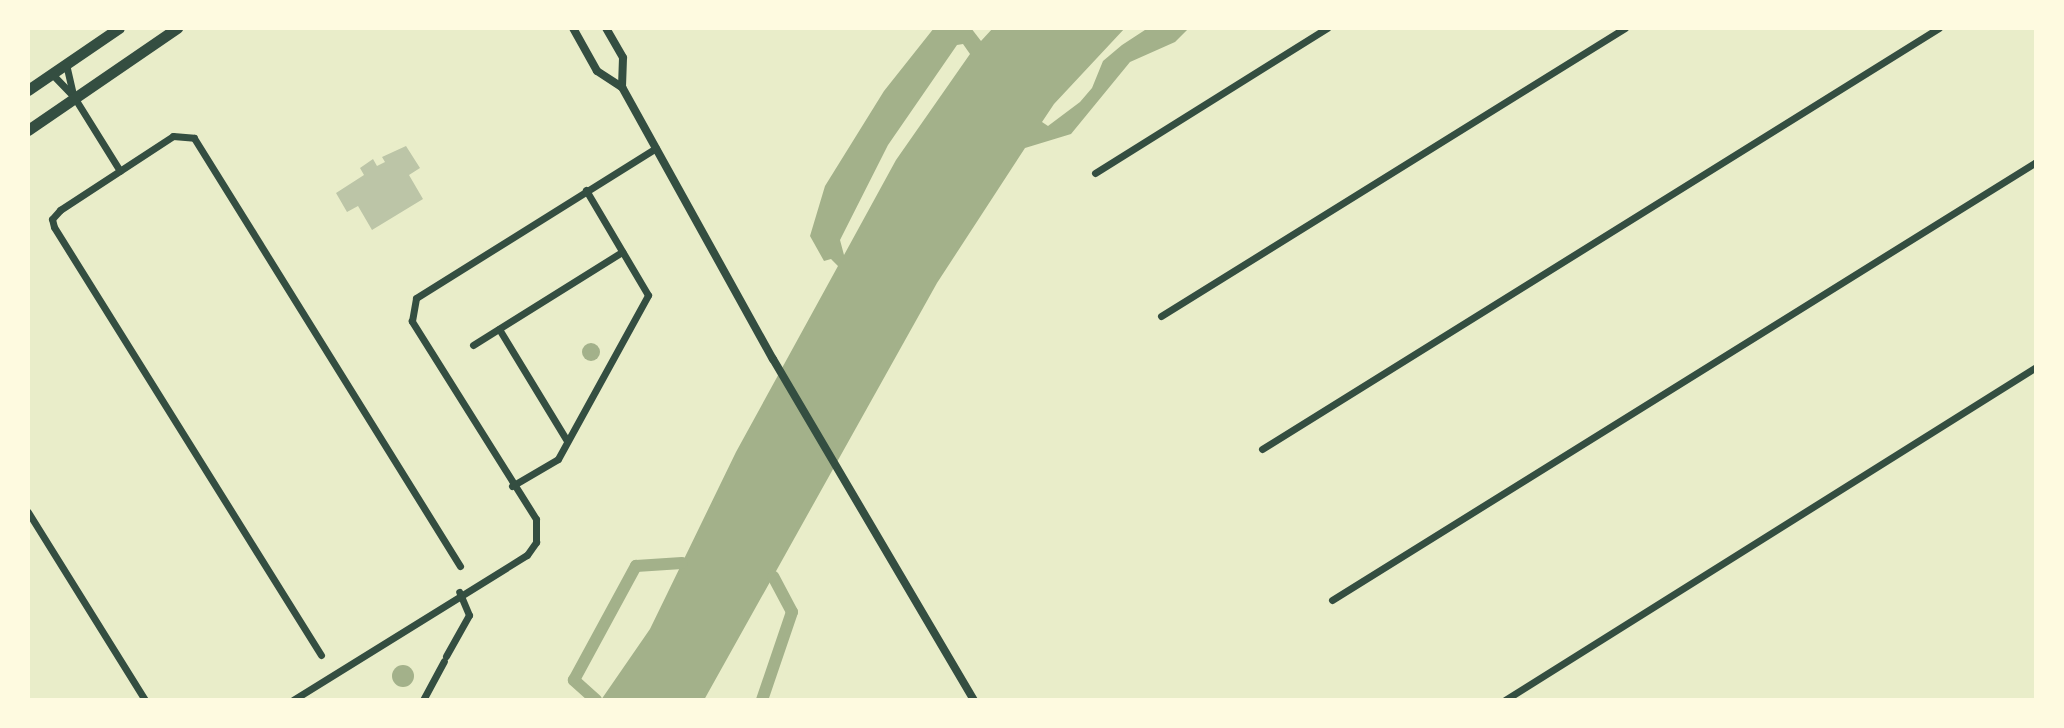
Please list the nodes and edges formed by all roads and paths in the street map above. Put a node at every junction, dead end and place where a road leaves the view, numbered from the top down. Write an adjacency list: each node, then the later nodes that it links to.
1 (119, 28): 8 (main road)
2 (177, 28): 12 (main road)
3 (573, 28): 10 (street)
4 (606, 28): 10 (street)
5 (1327, 28): 17 (street)
6 (1625, 28): 20 (street)
7 (1939, 28): 25 (street)
8 (66, 64): 9 (main road); 12 (street)
9 (52, 74): 11 (main road); 12 (street)
10 (622, 87): 14 (street)
11 (28, 90)
12 (74, 97): 13 (main road); 16 (street)
13 (28, 130)
14 (656, 148): 18 (street); 35 (street)
15 (2036, 162): 30 (street)
16 (120, 171): 28 (street); 31 (street)
17 (1095, 173)
18 (586, 190): 19 (street); 26 (street)
19 (622, 252): 21 (street); 24 (street)
20 (1161, 316)
21 (499, 329): 22 (street); 24 (street)
22 (473, 345)
23 (2036, 367): 36 (street)
24 (567, 441): 26 (street)
25 (1262, 449)
26 (512, 486): 29 (street)
27 (28, 512): 32 (street)
28 (460, 566)
29 (459, 592): 33 (street); 34 (street)
30 (1332, 600)
31 (321, 655)
32 (145, 700)
33 (293, 700)
34 (423, 700)
35 (974, 700)
36 (1505, 700)

